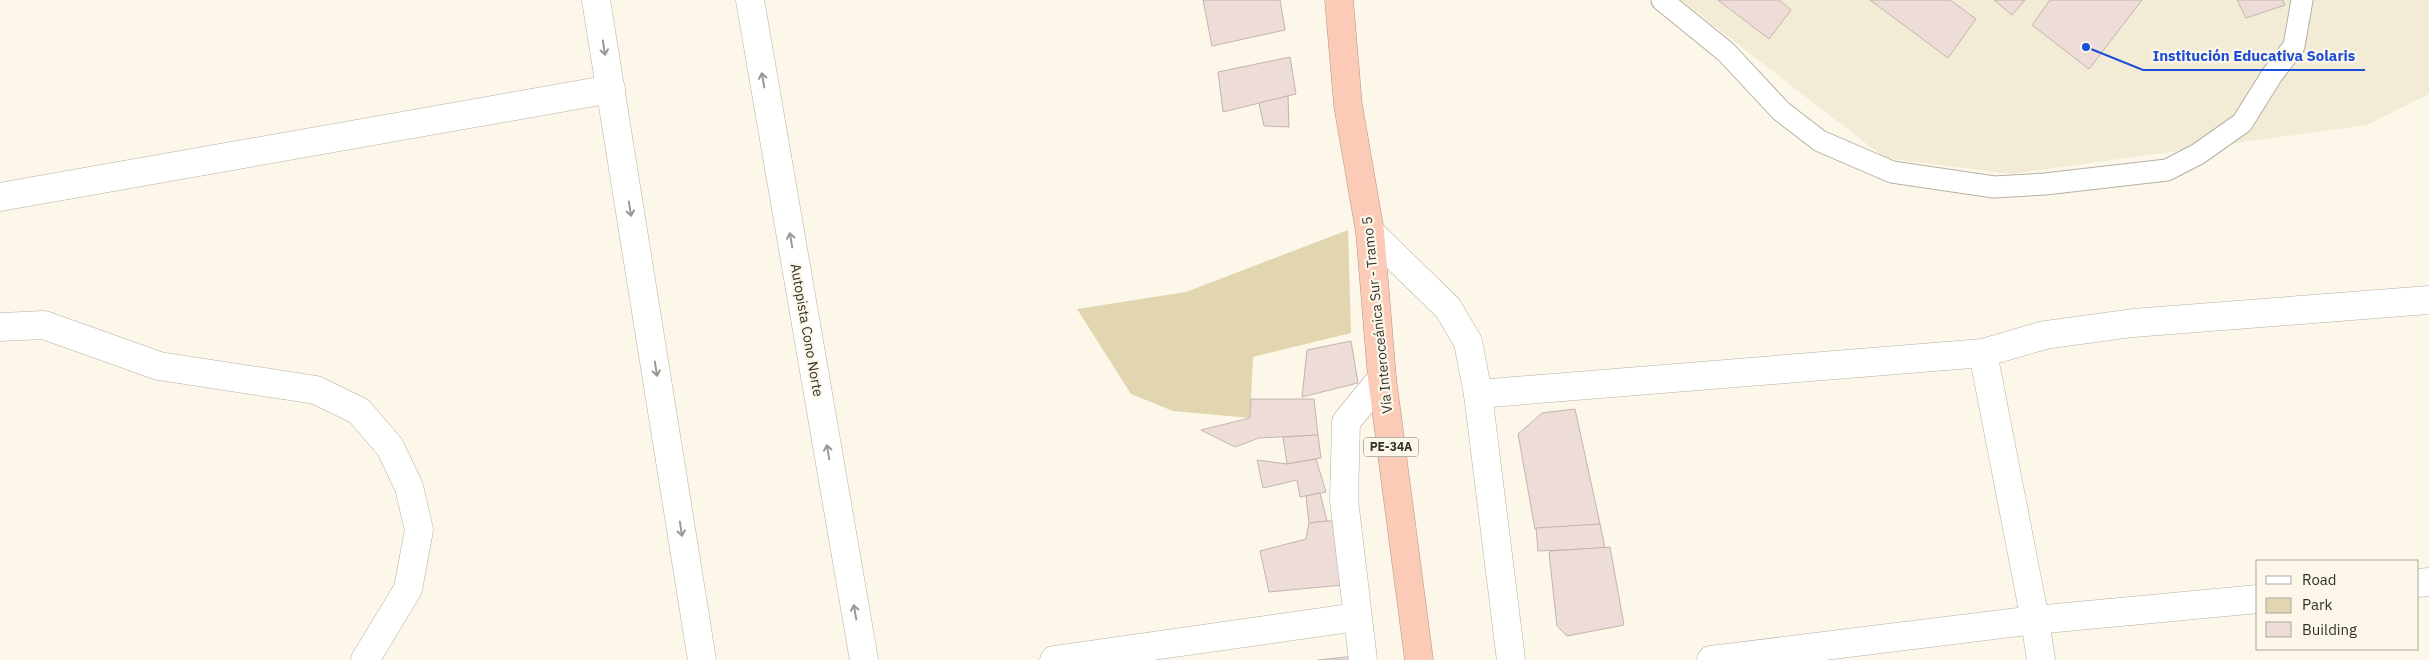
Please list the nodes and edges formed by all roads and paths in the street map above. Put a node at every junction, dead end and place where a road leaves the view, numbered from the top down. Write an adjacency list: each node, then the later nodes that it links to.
1 (596, 0): 6 (street, one-way to 6)
2 (750, 0): 19 (street, Autopista Cono Norte, one-way to 2)
3 (1339, 0): 8 (highway, Vía Interoceánica Sur - Tramo 5 / PE-34A)
4 (1662, 0): 5 (lane)
5 (2302, 0)
6 (611, 89): 7 (street); 18 (street, one-way to 18)
7 (0, 197)
8 (1370, 232): 12 (highway, Vía Interoceánica Sur - Tramo 5 / PE-34A); 13 (street)
9 (2429, 300): 11 (street)
10 (0, 326): 17 (street)
11 (1983, 353): 13 (street); 16 (street)
12 (1382, 378): 15 (street); 22 (highway, Vía Interoceánica Sur - Tramo 5 / PE-34A)
13 (1478, 394): 23 (street)
14 (2256, 599): 16 (street)
15 (1357, 617): 20 (street); 21 (street)
16 (2035, 620): 24 (street); 25 (street)
17 (365, 660)
18 (702, 660)
19 (864, 660)
20 (1054, 660)
21 (1363, 660)
22 (1419, 660)
23 (1510, 660)
24 (1711, 660)
25 (2041, 660)

